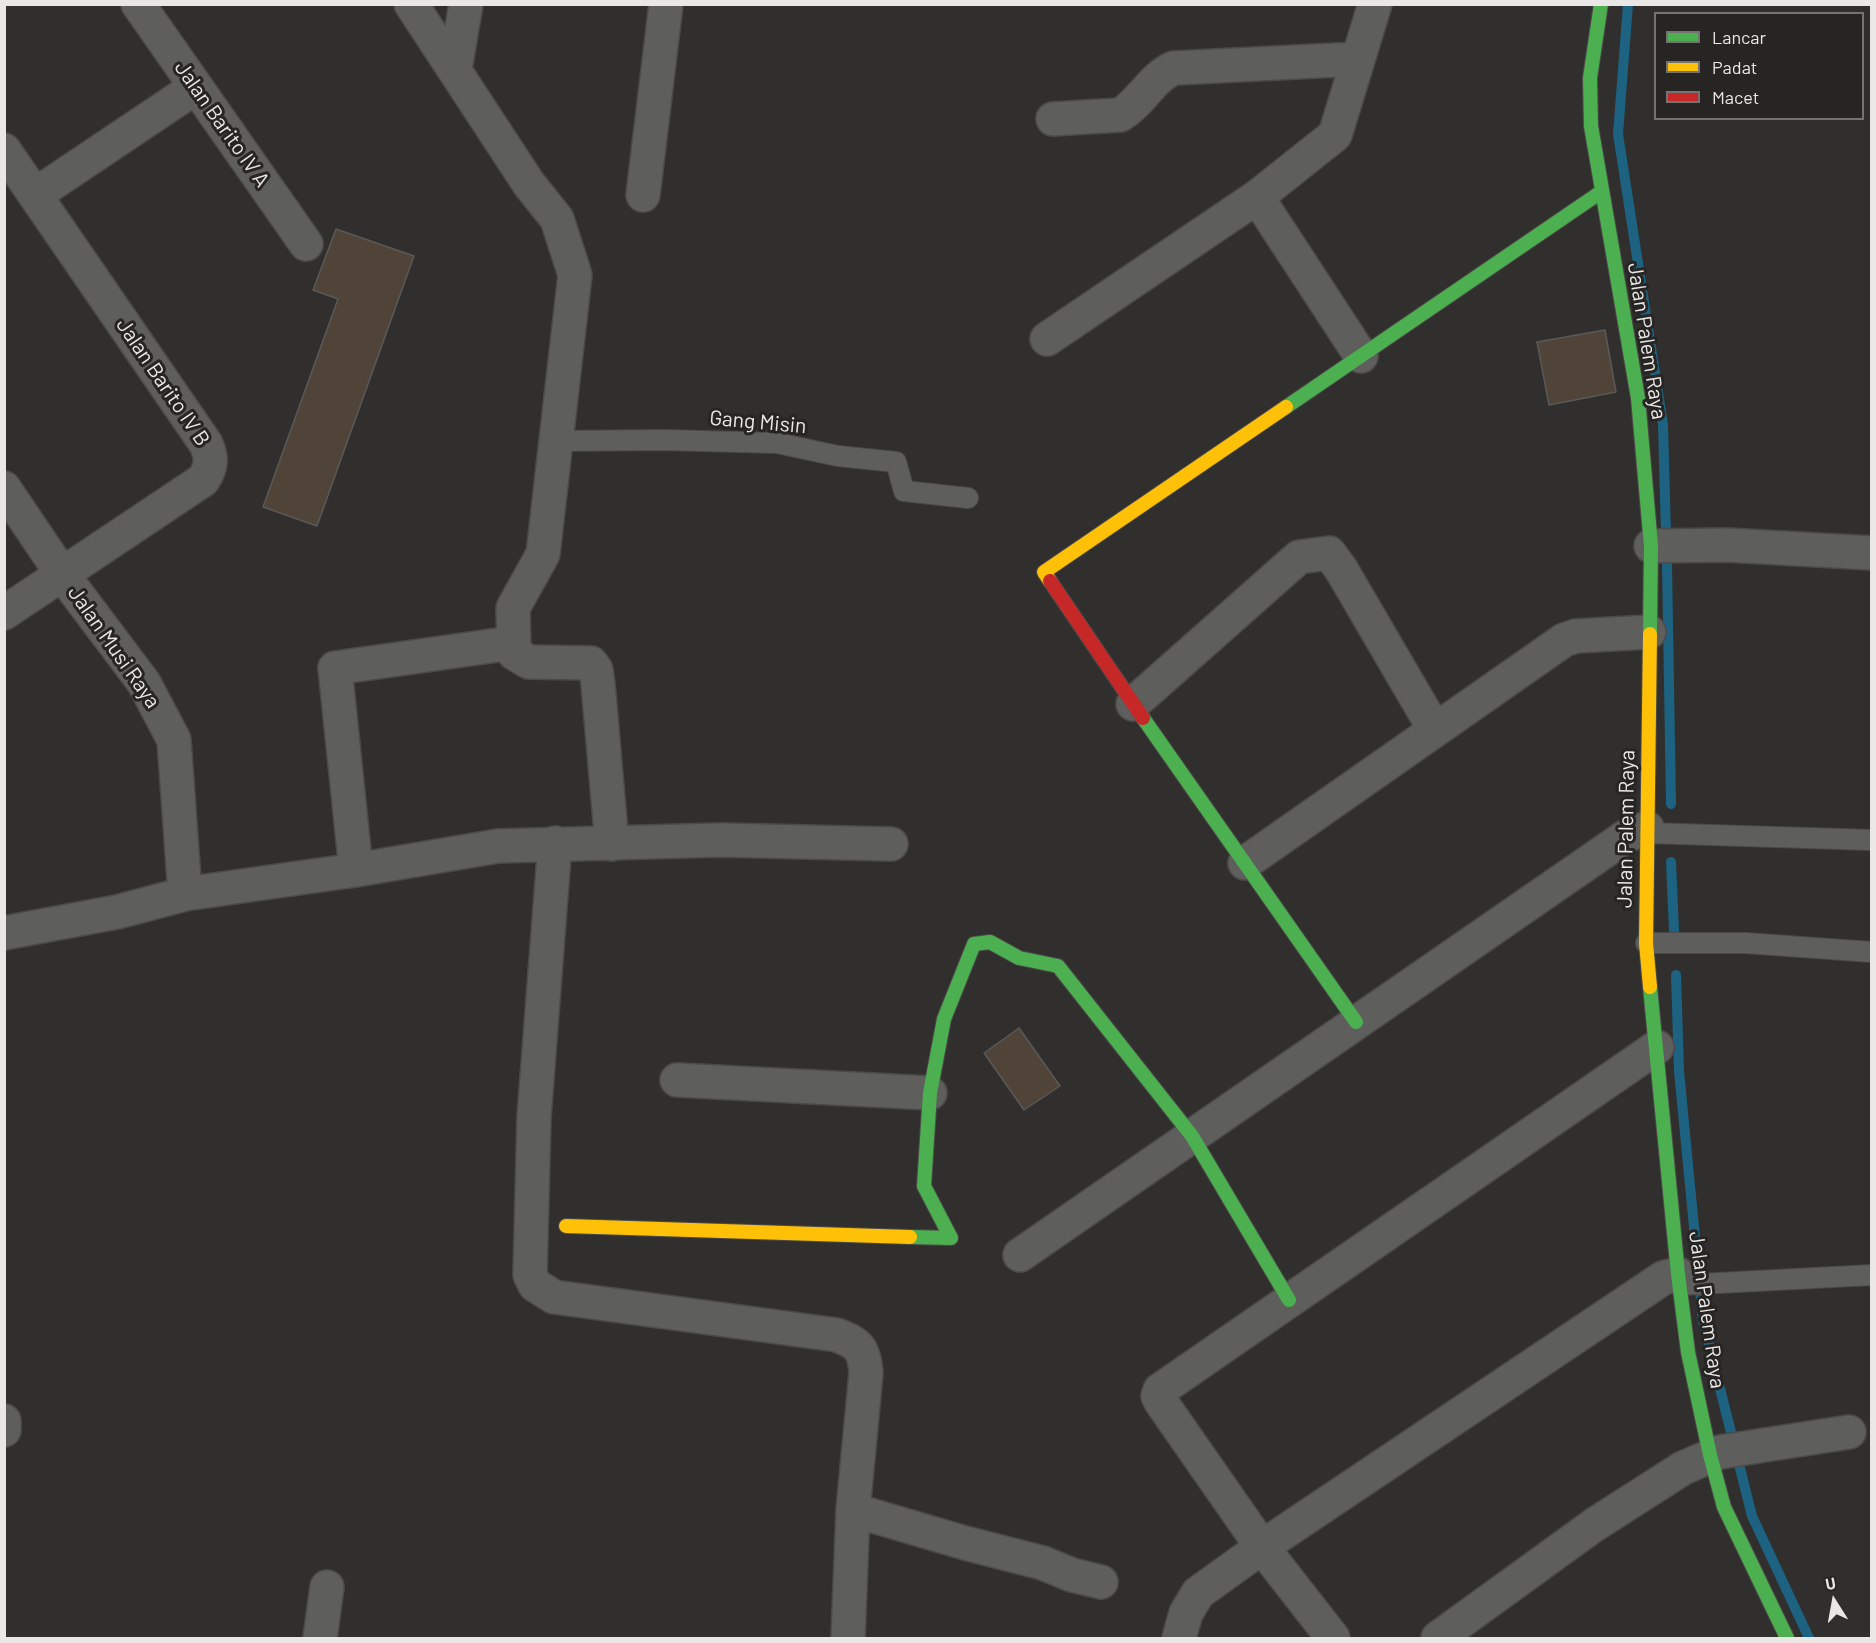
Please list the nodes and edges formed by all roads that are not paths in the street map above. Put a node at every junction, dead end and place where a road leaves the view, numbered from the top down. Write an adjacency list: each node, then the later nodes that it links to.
1 (138, 4): 9 (street, Jalan Barito IV A)
2 (411, 4): 8 (street)
3 (466, 4): 8 (street)
4 (666, 4): 14 (street)
5 (1375, 4): 7 (street)
6 (1601, 4): 12 (street, Jalan Palem Raya)
7 (1358, 59): 10 (street); 15 (street)
8 (455, 69): 19 (street)
9 (196, 87): 13 (street); 16 (street, Jalan Barito IV A)
10 (1053, 119)
11 (4, 150): 13 (street, Jalan Barito IV B)
12 (1600, 192): 18 (street); 22 (street, Jalan Palem Raya)
13 (35, 195): 24 (street, Jalan Barito IV B)
14 (643, 195)
15 (1257, 197): 17 (street); 18 (street)
16 (306, 244)
17 (1047, 339)
18 (1361, 356): 28 (street)
19 (556, 441): 21 (lane, Gang Misin); 27 (street)
20 (4, 488): 24 (street, Jalan Musi Raya)
21 (968, 498)
22 (1661, 546): 23 (street); 26 (street, Jalan Palem Raya)
23 (1872, 553)
24 (62, 574): 25 (street, Jalan Barito IV B); 37 (street, Jalan Musi Raya)
25 (4, 613)
26 (1649, 632): 29 (street); 30 (street, Jalan Palem Raya)
27 (512, 643): 33 (street); 36 (street)
28 (1133, 705): 29 (street); 35 (street)
29 (1436, 730): 35 (street)
30 (1647, 831): 31 (lane); 39 (street, Jalan Palem Raya); 41 (street)
31 (1872, 840)
32 (555, 843): 33 (street); 36 (street); 55 (street)
33 (612, 844): 34 (street)
34 (891, 844)
35 (1245, 863): 41 (street)
36 (356, 870): 37 (street)
37 (185, 894): 38 (street)
38 (4, 933)
39 (1646, 943): 40 (lane); 42 (street, Jalan Palem Raya)
40 (1872, 952)
41 (1356, 1022): 45 (street)
42 (1657, 1047): 49 (street, Jalan Palem Raya); 50 (street)
43 (677, 1080): 44 (street)
44 (930, 1093): 45 (street); 46 (street)
45 (1192, 1136): 47 (street); 50 (street)
46 (566, 1226)
47 (1020, 1255)
48 (1872, 1275): 49 (lane)
49 (1682, 1281): 54 (street, Jalan Palem Raya); 56 (street)
50 (1289, 1299): 56 (street)
51 (4, 1421): 52 (street)
52 (5, 1428)
53 (1849, 1432): 54 (street)
54 (1725, 1451): 63 (street); 64 (street, Jalan Palem Raya)
55 (853, 1510): 57 (street); 60 (street)
56 (1262, 1547): 61 (street); 62 (street)
57 (1101, 1582)
58 (327, 1587): 59 (street)
59 (320, 1638)
60 (848, 1638)
61 (1179, 1638)
62 (1333, 1638)
63 (1438, 1638)
64 (1787, 1638)

